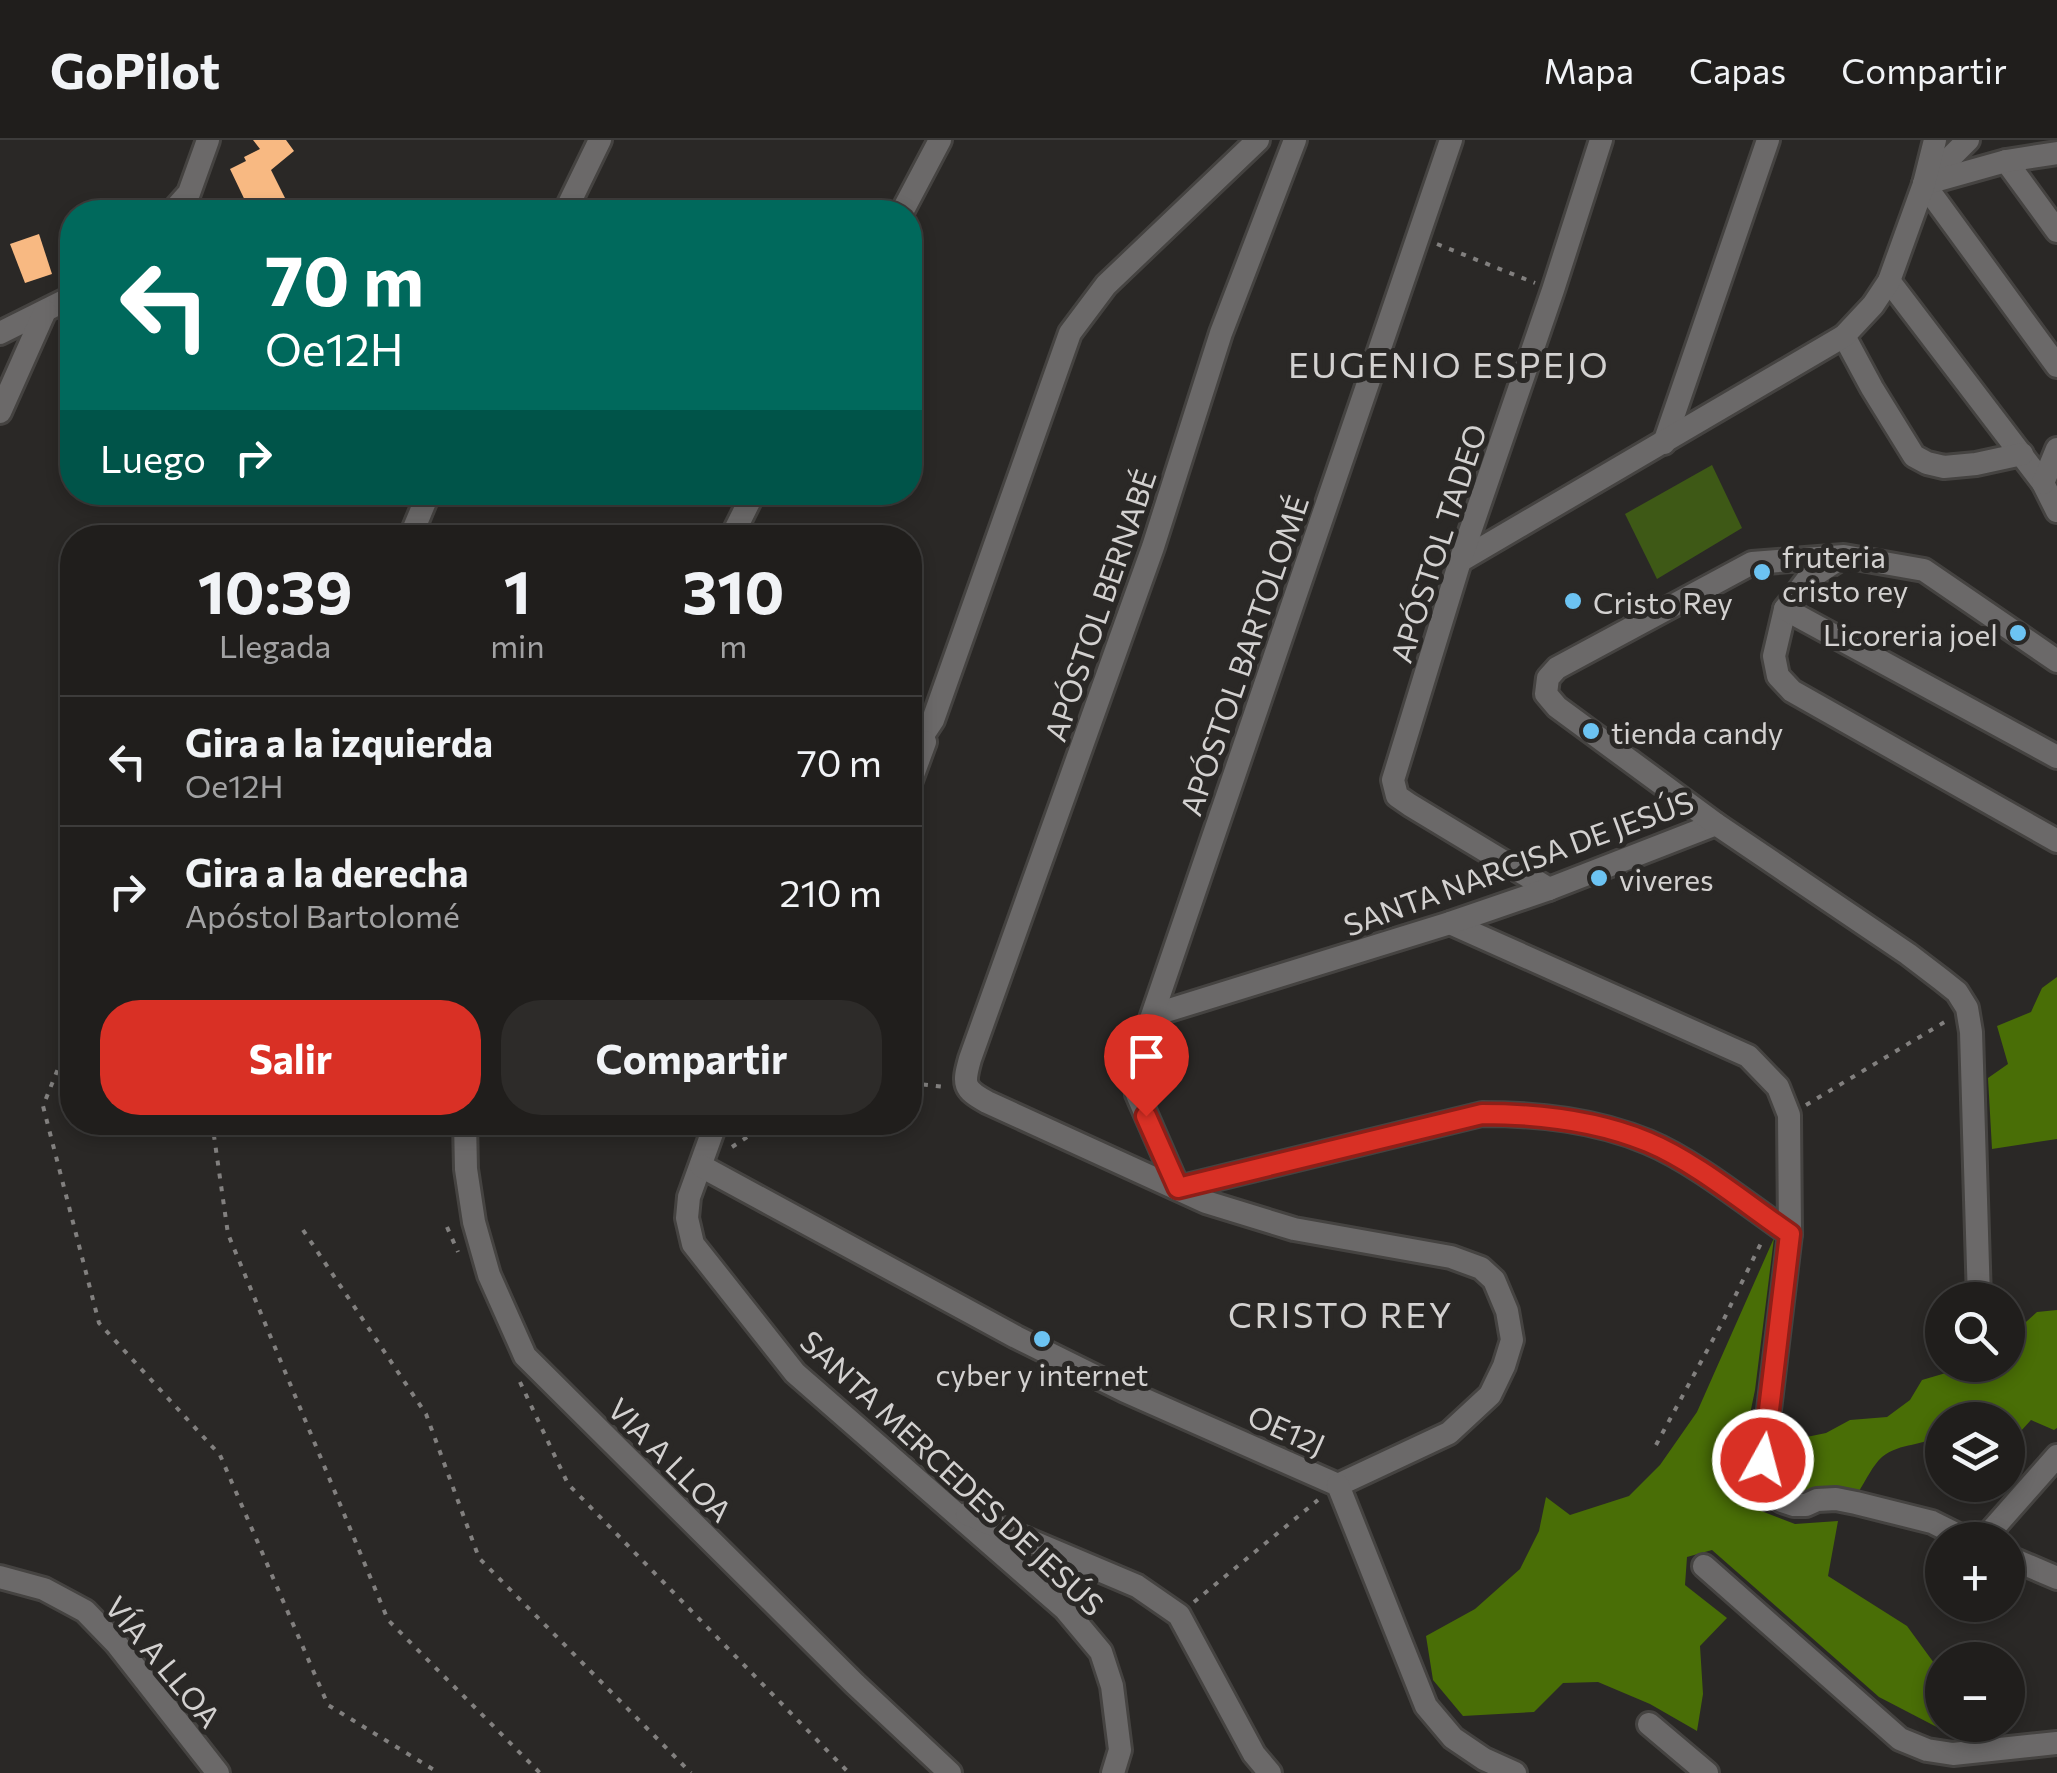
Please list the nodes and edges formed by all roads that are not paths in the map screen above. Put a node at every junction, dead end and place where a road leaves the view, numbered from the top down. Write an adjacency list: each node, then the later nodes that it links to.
1 (208, 140): 14 (street)
2 (600, 140): 15 (street)
3 (940, 140): 16 (street)
4 (1258, 140): 34 (street)
5 (1294, 140): 43 (street, APÓSTOL BERNABÉ)
6 (1451, 140): 42 (street, APÓSTOL BARTOLOMÉ)
7 (1602, 140): 31 (street, APÓSTOL TADEO)
8 (1768, 140): 25 (street)
9 (1934, 140): 13 (street)
10 (1968, 140): 13 (street)
11 (2057, 153): 12 (street)
12 (2006, 161): 13 (street); 17 (street)
13 (1924, 184): 18 (street); 23 (street)
14 (183, 200)
15 (570, 200)
16 (908, 200)
17 (2057, 231)
18 (1889, 281): 22 (street); 27 (street)
19 (60, 304): 20 (street)
20 (45, 312): 21 (street); 24 (street)
21 (0, 333)
22 (1844, 336): 25 (street); 27 (street)
23 (2057, 366)
24 (0, 412)
25 (1664, 443): 31 (street)
26 (2057, 449): 28 (street)
27 (2022, 454): 28 (street)
28 (2050, 482): 29 (street)
29 (2057, 510)
30 (1844, 556): 32 (street); 33 (street, SANTA NARCISA DE JESÚS); 38 (street, SANTA NARCISA DE JESÚS)
31 (1460, 562): 40 (street, APÓSTOL TADEO)
32 (1785, 609): 37 (street); 39 (street)
33 (2057, 660)
34 (932, 720): 35 (street); 36 (street)
35 (922, 736)
36 (922, 749)
37 (2057, 757)
38 (1716, 824): 40 (street, SANTA NARCISA DE JESÚS); 49 (street)
39 (2057, 841)
40 (1550, 889): 41 (street, SANTA NARCISA DE JESÚS)
41 (1450, 923): 42 (street, SANTA NARCISA DE JESÚS); 48 (street)
42 (1153, 1015): 47 (street, APÓSTOL BARTOLOMÉ)
43 (968, 1090): 47 (street, OE12J)
44 (465, 1135): 63 (street, VIA A LLOA)
45 (712, 1135): 46 (street, SANTA MERCEDES DE JESÚS)
46 (701, 1166): 52 (street, OE12J); 53 (street, SANTA MERCEDES DE JESÚS)
47 (1178, 1188): 48 (street); 52 (street, OE12J)
48 (1781, 1227): 54 (street)
49 (1978, 1282)
50 (2057, 1456): 51 (street)
51 (2048, 1479): 55 (street)
52 (1338, 1484): 66 (street)
53 (946, 1505): 64 (street, SANTA MERCEDES DE JESÚS); 65 (street)
54 (1932, 1522)
55 (2001, 1522)
56 (2025, 1564): 59 (street)
57 (1704, 1566): 61 (street)
58 (0, 1576): 62 (street, VÍA A LLOA)
59 (2057, 1578)
60 (1649, 1724): 67 (street)
61 (2057, 1743)
62 (218, 1773)
63 (950, 1773)
64 (1113, 1773)
65 (1270, 1773)
66 (1515, 1773)
67 (1707, 1773)

